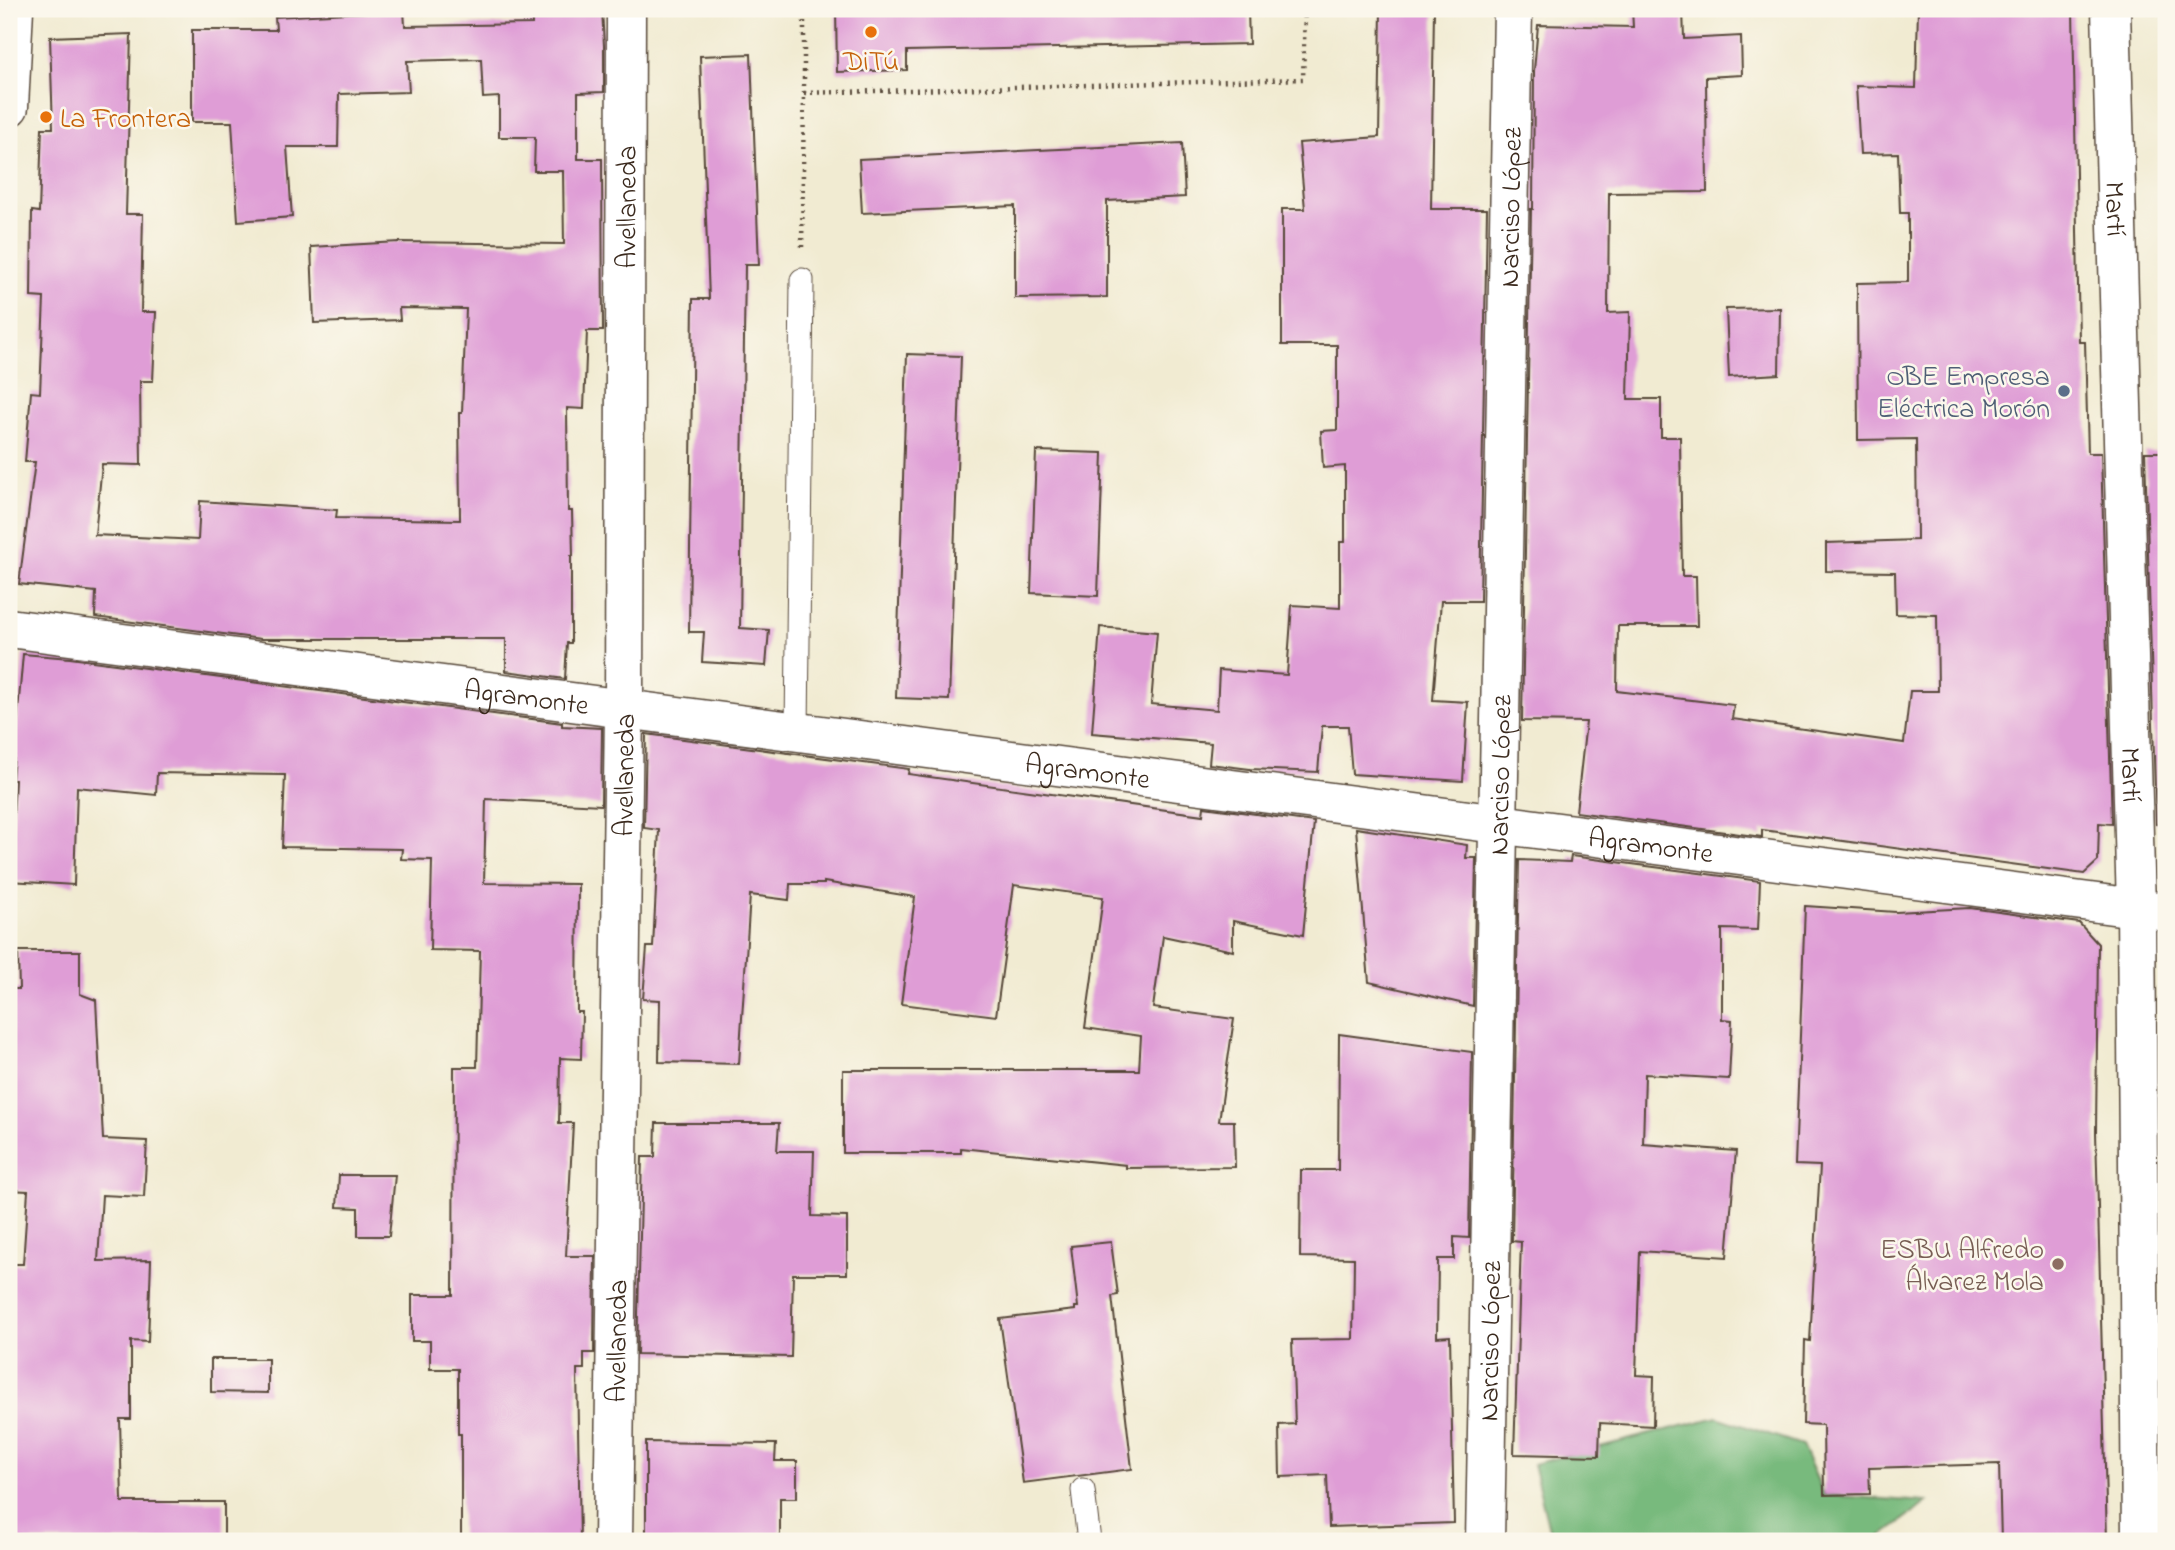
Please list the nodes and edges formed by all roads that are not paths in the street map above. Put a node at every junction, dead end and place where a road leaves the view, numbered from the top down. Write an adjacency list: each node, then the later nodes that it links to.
1 (14, 9): 5 (street)
2 (626, 9): 8 (street, Avellaneda)
3 (1513, 9): 10 (street, Narciso López)
4 (2111, 9): 11 (street, Martí)
5 (9, 107)
6 (802, 280): 9 (lane)
7 (9, 628): 8 (street, Agramonte)
8 (624, 709): 9 (street, Agramonte); 13 (street, Avellaneda)
9 (797, 731): 10 (street, Agramonte)
10 (1497, 823): 11 (street, Agramonte); 15 (street, Narciso López)
11 (2151, 910): 16 (street, Martí)
12 (1083, 1490): 14 (lane)
13 (613, 1541)
14 (1089, 1541)
15 (1485, 1541)
16 (2141, 1541)

